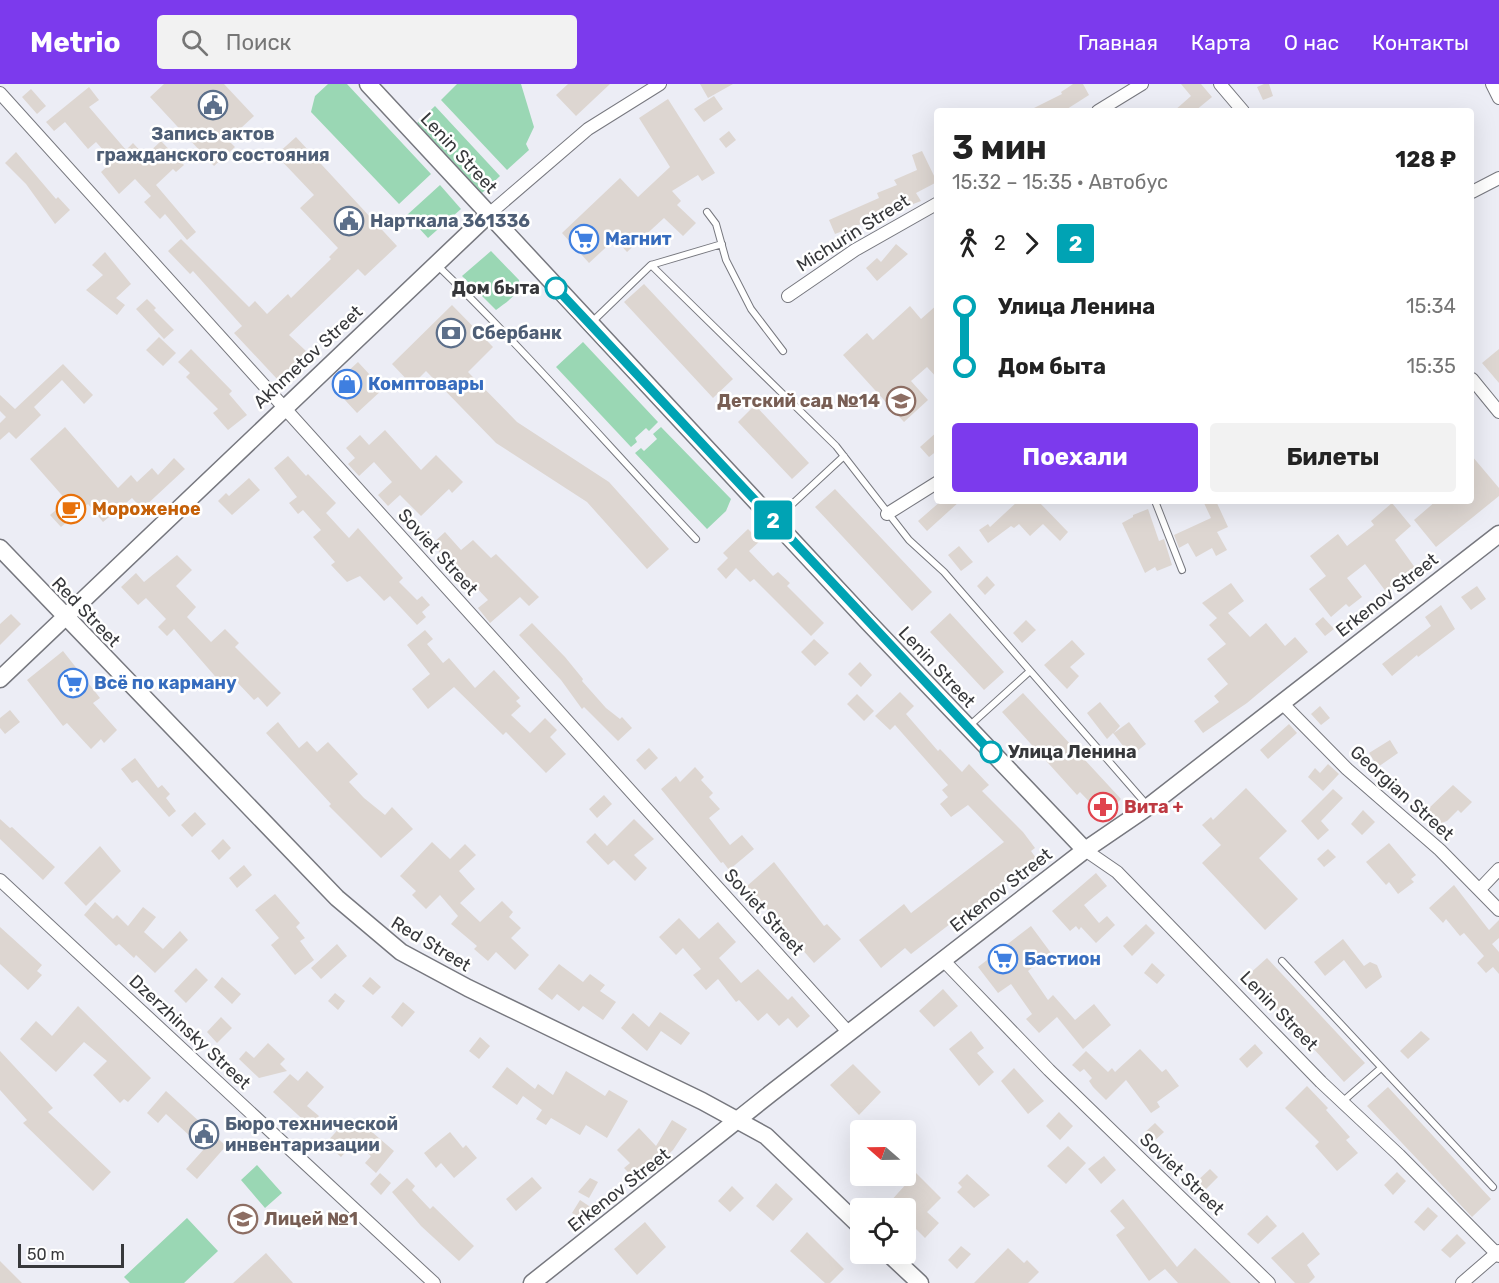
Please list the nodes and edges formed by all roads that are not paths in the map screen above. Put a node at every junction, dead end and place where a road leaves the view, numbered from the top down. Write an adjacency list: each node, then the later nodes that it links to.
1 (368, 84): 14 (street, Lenin Street)
2 (660, 84): 14 (street, Akhmetov Street)
3 (1142, 84): 8 (street)
4 (1221, 84): 9 (street)
5 (1492, 84): 7 (street)
6 (0, 93): 22 (street, Soviet Street)
7 (1499, 98)
8 (1103, 108)
9 (1241, 108)
10 (1499, 178): 11 (street)
11 (1474, 191)
12 (934, 204): 18 (street, Michurin Street)
13 (707, 212): 15 (lane)
14 (489, 214): 16 (street, Akhmetov Street); 19 (street, Lenin Street)
15 (722, 244): 17 (lane); 20 (lane)
16 (435, 264): 22 (street, Akhmetov Street); 30 (lane)
17 (651, 265): 19 (lane); 24 (lane)
18 (788, 296)
19 (590, 324): 28 (street, Lenin Street)
20 (783, 351)
21 (1474, 381): 23 (street)
22 (284, 407): 33 (street, Akhmetov Street); 46 (street, Soviet Street)
23 (1499, 412)
24 (844, 456): 27 (lane); 28 (lane)
25 (934, 485): 27 (street)
26 (1156, 504): 32 (lane)
27 (887, 514): 34 (lane)
28 (774, 521): 37 (street, Lenin Street)
29 (1499, 534): 36 (street, Erkenov Street)
30 (696, 539)
31 (0, 549): 33 (street, Red Street)
32 (1182, 570)
33 (64, 617): 35 (street, Akhmetov Street); 49 (street, Red Street)
34 (1030, 671): 37 (lane); 38 (lane)
35 (0, 679)
36 (1281, 702): 38 (street, Erkenov Street); 42 (street, Georgian Street)
37 (967, 727): 39 (street, Lenin Street)
38 (1148, 807): 39 (street, Erkenov Street)
39 (1085, 850): 44 (street, Erkenov Street); 48 (street, Lenin Street)
40 (1499, 869): 42 (street)
41 (0, 880): 54 (street, Dzerzhinsky Street)
42 (1479, 889): 43 (street, Georgian Street)
43 (1499, 910)
44 (944, 961): 46 (street, Erkenov Street); 57 (street, Soviet Street)
45 (1282, 961): 47 (lane)
46 (849, 1033): 49 (street, Erkenov Street)
47 (1381, 1068): 48 (lane); 50 (lane)
48 (1342, 1102): 52 (street, Lenin Street)
49 (737, 1121): 51 (street, Red Street); 55 (street, Erkenov Street)
50 (1492, 1188)
51 (850, 1216)
52 (1498, 1253): 58 (street)
53 (900, 1264): 56 (street)
54 (434, 1283)
55 (532, 1283)
56 (920, 1283)
57 (1269, 1283)
58 (1462, 1283)

